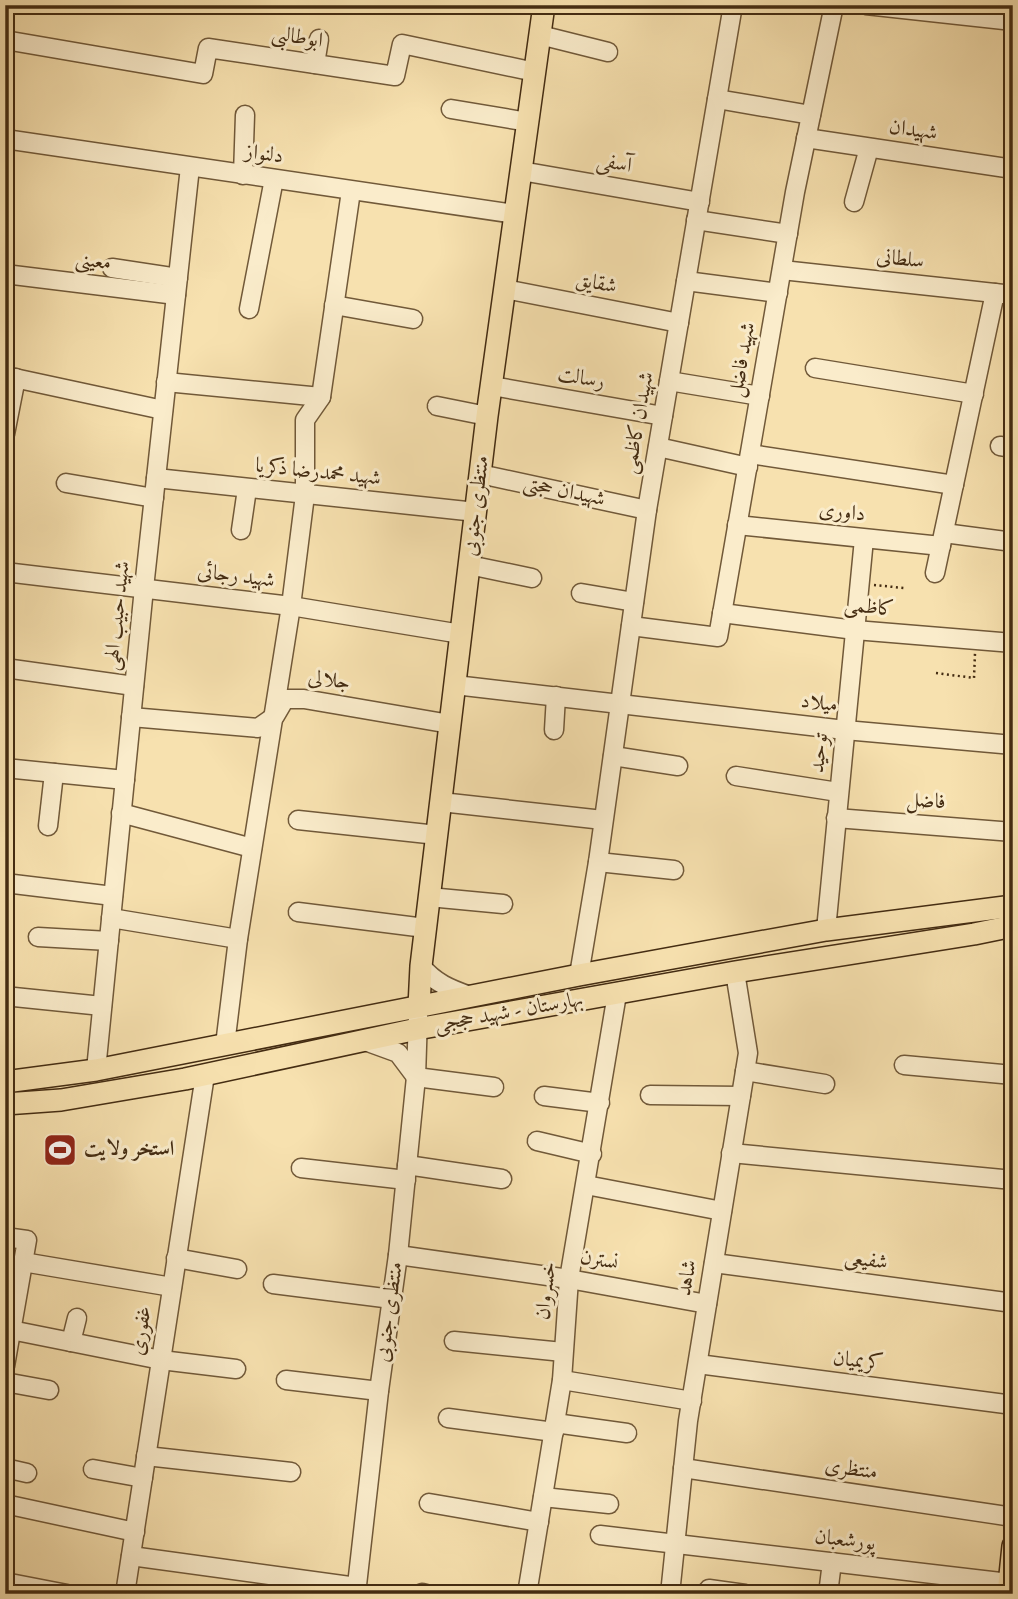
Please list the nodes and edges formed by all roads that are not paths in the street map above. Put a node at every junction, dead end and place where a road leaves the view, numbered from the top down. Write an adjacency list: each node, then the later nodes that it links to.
1 (544, 5): 7 (main road, منتظری جنوبی)
2 (733, 5): 13 (street, شهیدان کاظمی)
3 (834, 5): 16 (street, شهید فاضل)
4 (866, 5): 5 (street)
5 (957, 10): 6 (street)
6 (1013, 21)
7 (540, 35): 10 (street); 12 (main road, منتظری جنوبی)
8 (319, 39): 11 (street)
9 (5, 40): 11 (street, ابوطالبی)
10 (608, 52)
11 (315, 64): 12 (street, ابوطالبی)
12 (535, 72): 17 (main road, منتظری جنوبی)
13 (717, 99): 16 (street); 28 (street, شهیدان کاظمی)
14 (452, 109): 17 (street)
15 (245, 115): 24 (street)
16 (811, 115): 18 (street, شهید فاضل)
17 (528, 122): 23 (main road, منتظری جنوبی)
18 (806, 138): 20 (street, شهیدان); 30 (street, شهید فاضل)
19 (5, 139): 21 (street, دلنواز)
20 (869, 148): 22 (street, شهیدان); 27 (street)
21 (190, 167): 24 (street, دلنواز); 35 (street, شهید حبیب الهی)
22 (1013, 169)
23 (521, 171): 28 (street, آسفی); 29 (main road, منتظری جنوبی)
24 (243, 175): 25 (street, دلنواز)
25 (274, 179): 26 (street, دلنواز); 40 (street)
26 (351, 191): 29 (street, دلنواز); 39 (street)
27 (855, 202)
28 (698, 211): 30 (street, آسفی); 34 (street, شهیدان کاظمی)
29 (516, 214): 36 (main road, منتظری جنوبی)
30 (788, 234): 32 (street, شهید فاضل)
31 (112, 268): 35 (street)
32 (782, 270): 37 (street, شهید فاضل); 38 (street, سلطانی)
33 (5, 274): 35 (street, معینی)
34 (686, 281): 37 (street); 42 (street, شهیدان کاظمی)
35 (177, 286): 46 (street, شهید حبیب الهی)
36 (505, 289): 42 (street, شقایق); 47 (main road, منتظری جنوبی)
37 (778, 293): 49 (street, شهید فاضل)
38 (1004, 294): 48 (street)
39 (334, 305): 41 (street); 50 (street)
40 (249, 309)
41 (413, 319)
42 (679, 323): 45 (street, شهیدان کاظمی)
43 (815, 368): 48 (street)
44 (11, 377): 52 (street); 55 (street)
45 (669, 381): 49 (street); 54 (street, شهیدان کاظمی)
46 (166, 382): 50 (street); 52 (street, شهید حبیب الهی)
47 (492, 386): 53 (main road, منتظری جنوبی); 54 (street, رسالت)
48 (974, 394): 61 (street)
49 (760, 396): 57 (street, شهید فاضل)
50 (321, 397): 63 (street)
51 (437, 406): 53 (street)
52 (163, 410): 59 (street, شهید حبیب الهی)
53 (487, 416): 58 (main road, منتظری جنوبی)
54 (663, 416): 56 (street, شهیدان کاظمی)
55 (5, 434)
56 (658, 447): 57 (street); 65 (street, شهیدان کاظمی)
57 (749, 461): 61 (street); 67 (street, شهید فاضل)
58 (480, 474): 65 (street, شهیدان حجتی); 66 (main road, منتظری جنوبی)
59 (156, 478): 62 (street, شهید محمدرضا ذکریا); 64 (street, شهید حبیب الهی)
60 (66, 482): 64 (street)
61 (954, 485): 70 (street)
62 (247, 489): 63 (street, شهید محمدرضا ذکریا); 68 (street)
63 (304, 495): 66 (street, شهید محمدرضا ذکریا); 79 (street)
64 (154, 498): 76 (street, شهید حبیب الهی)
65 (647, 510): 78 (street, شهیدان کاظمی)
66 (476, 512): 72 (main road, منتظری جنوبی)
67 (737, 525): 69 (street, داوری); 80 (street, شهید فاضل)
68 (241, 530)
69 (864, 539): 70 (street, داوری); 82 (street, توحید)
70 (942, 540): 71 (street, داوری); 74 (street)
71 (1013, 542)
72 (469, 565): 75 (street); 83 (main road, منتظری جنوبی)
73 (5, 572): 76 (street, شهید رجائی)
74 (936, 573)
75 (532, 578)
76 (144, 588): 79 (street, شهید رجائی); 87 (street, شهید حبیب الهی)
77 (581, 593): 78 (street)
78 (634, 602): 81 (street, شهیدان کاظمی)
79 (291, 606): 83 (street, شهید رجائی); 90 (street)
80 (722, 612): 81 (street, شهید فاضل); 82 (street, کاظمی)
81 (631, 626): 89 (street, شهیدان کاظمی)
82 (855, 630): 84 (street, کاظمی); 94 (street, توحید)
83 (461, 634): 86 (main road, منتظری جنوبی)
84 (1013, 643)
85 (5, 668): 87 (street)
86 (455, 685): 88 (street, میلاد); 92 (main road, منتظری جنوبی)
87 (134, 686): 91 (street, شهید حبیب الهی)
88 (556, 696): 89 (street, میلاد); 93 (street)
89 (620, 703): 94 (street, میلاد); 96 (street, شهیدان کاظمی)
90 (275, 716): 91 (street, جلالی); 92 (street, جلالی); 111 (street)
91 (131, 717): 101 (street, شهید حبیب الهی)
92 (450, 724): 103 (main road, منتظری جنوبی)
93 (554, 730)
94 (845, 730): 95 (street, میلاد); 102 (street, توحید)
95 (1013, 745)
96 (612, 756): 97 (street); 107 (street, شهیدان کاظمی)
97 (678, 766)
98 (5, 768): 99 (street)
99 (54, 773): 101 (street); 108 (street)
100 (736, 776): 102 (street)
101 (125, 780): 104 (street, شهید حبیب الهی)
102 (838, 792): 105 (street, توحید)
103 (441, 802): 107 (street); 110 (main road, منتظری جنوبی)
104 (121, 813): 111 (street); 115 (street, شهید حبیب الهی)
105 (836, 818): 109 (street, فاضل); 123 (street, توحید)
106 (298, 820): 110 (street)
107 (603, 820): 112 (street, شهیدان کاظمی)
108 (47, 826)
109 (1013, 832)
110 (437, 835): 116 (main road, منتظری جنوبی)
111 (252, 848): 127 (street)
112 (598, 862): 113 (street); 131 (street, شهیدان کاظمی)
113 (674, 870)
114 (5, 883): 115 (street)
115 (113, 896): 120 (street, شهید حبیب الهی)
116 (429, 897): 117 (street); 122 (main road, منتظری جنوبی)
117 (503, 904)
118 (1013, 906): 123 (main road, بهارستان - شهید حججی)
119 (298, 912): 122 (street)
120 (111, 918): 127 (street); 128 (street, شهید حبیب الهی)
121 (1013, 926): 124 (main road, بهارستان - شهید حججی)
122 (425, 928): 129 (main road, منتظری جنوبی)
123 (826, 930): 131 (main road, بهارستان - شهید حججی)
124 (974, 934): 125 (main road); 130 (main road, بهارستان - شهید حججی)
125 (1013, 935)
126 (38, 937): 128 (street)
127 (238, 939): 139 (street)
128 (109, 941): 135 (street, شهید حبیب الهی)
129 (421, 966): 133 (street); 136 (main road, منتظری جنوبی)
130 (735, 972): 132 (main road, بهارستان - شهید حججی); 142 (street, شاهد)
131 (579, 975): 133 (main road, بهارستان - شهید حججی)
132 (617, 994): 137 (main road, بهارستان - شهید حججی); 152 (street, خسروان)
133 (470, 996): 136 (main road, بهارستان - شهید حججی)
134 (14, 997): 135 (street)
135 (102, 1006): 141 (street, شهید حبیب الهی)
136 (419, 1007): 137 (street, منتظری جنوبی); 139 (main road, بهارستان - شهید حججی)
137 (417, 1029): 138 (main road, بهارستان - شهید حججی); 145 (street, منتظری جنوبی)
138 (365, 1041): 143 (main road, بهارستان - شهید حججی); 145 (street)
139 (225, 1045): 141 (main road, بهارستان - شهید حججی)
140 (904, 1065): 144 (street)
141 (96, 1070): 146 (main road, بهارستان - شهید حججی)
142 (745, 1071): 147 (street); 151 (street, شاهد)
143 (205, 1074): 153 (main road, بهارستان - شهید حججی); 165 (street, غفوری)
144 (1013, 1075)
145 (416, 1077): 148 (street); 158 (street, منتظری جنوبی)
146 (5, 1082)
147 (825, 1084)
148 (494, 1087)
149 (544, 1096): 152 (street)
150 (650, 1096): 151 (street)
151 (741, 1096): 155 (street, شاهد)
152 (600, 1103): 156 (street, خسروان)
153 (5, 1104)
154 (537, 1141): 156 (street)
155 (732, 1153): 160 (street); 162 (street, شاهد)
156 (592, 1154): 161 (street, خسروان)
157 (302, 1168): 158 (street)
158 (407, 1172): 159 (street); 164 (street, منتظری جنوبی)
159 (502, 1179)
160 (1013, 1180)
161 (586, 1185): 162 (street); 169 (street, خسروان)
162 (722, 1211): 167 (street, شاهد)
163 (5, 1237): 166 (street)
164 (398, 1255): 169 (street, نسترن); 172 (street, منتظری جنوبی)
165 (177, 1258): 168 (street); 171 (street, غفوری)
166 (23, 1262): 171 (street); 176 (street)
167 (714, 1263): 173 (street, شفیعی); 174 (street, شاهد)
168 (237, 1269)
169 (569, 1279): 174 (street, نسترن); 179 (street, خسروان)
170 (273, 1284): 172 (street)
171 (172, 1287): 180 (street, غفوری)
172 (392, 1299): 188 (street, منتظری جنوبی)
173 (1013, 1303)
174 (707, 1304): 181 (street, شاهد)
175 (77, 1318): 178 (street)
176 (8, 1339): 178 (street); 182 (street)
177 (454, 1341): 179 (street)
178 (71, 1342): 180 (street)
179 (563, 1352): 185 (street, خسروان)
180 (161, 1360): 183 (street); 194 (street, غفوری)
181 (698, 1364): 189 (street, شاهد); 190 (street, کریمیان)
182 (5, 1366)
183 (236, 1369)
184 (286, 1380): 188 (street)
185 (562, 1380): 189 (street); 192 (street, خسروان)
186 (5, 1382): 187 (street)
187 (49, 1390)
188 (379, 1391): 216 (street, منتظری جنوبی)
189 (692, 1401): 196 (street, شاهد)
190 (1013, 1405)
191 (448, 1418): 192 (street)
192 (555, 1427): 193 (street); 201 (street, خسروان)
193 (627, 1433)
194 (146, 1456): 198 (street); 200 (street, غفوری)
195 (5, 1468): 199 (street)
196 (683, 1468): 205 (street, منتظری); 209 (street, شاهد)
197 (93, 1469): 200 (street)
198 (290, 1472)
199 (27, 1473)
200 (143, 1478): 207 (street, غفوری)
201 (543, 1497): 204 (street); 206 (street, خسروان)
202 (429, 1503): 206 (street)
203 (5, 1504): 207 (street)
204 (609, 1504)
205 (1013, 1517)
206 (539, 1522): 219 (street, خسروان)
207 (135, 1532): 211 (street, غفوری)
208 (600, 1535): 209 (street, پورشعبان)
209 (675, 1543): 212 (street, پورشعبان); 220 (street, شاهد)
210 (1013, 1546): 215 (main road)
211 (131, 1556): 216 (street); 218 (street, غفوری)
212 (832, 1562): 215 (street, پورشعبان); 222 (street)
213 (5, 1582): 217 (street)
214 (709, 1589): 221 (street)
215 (1009, 1589)
216 (357, 1590)
217 (68, 1594)
218 (125, 1594)
219 (527, 1594)
220 (670, 1594)
221 (745, 1594)
222 (828, 1594)

